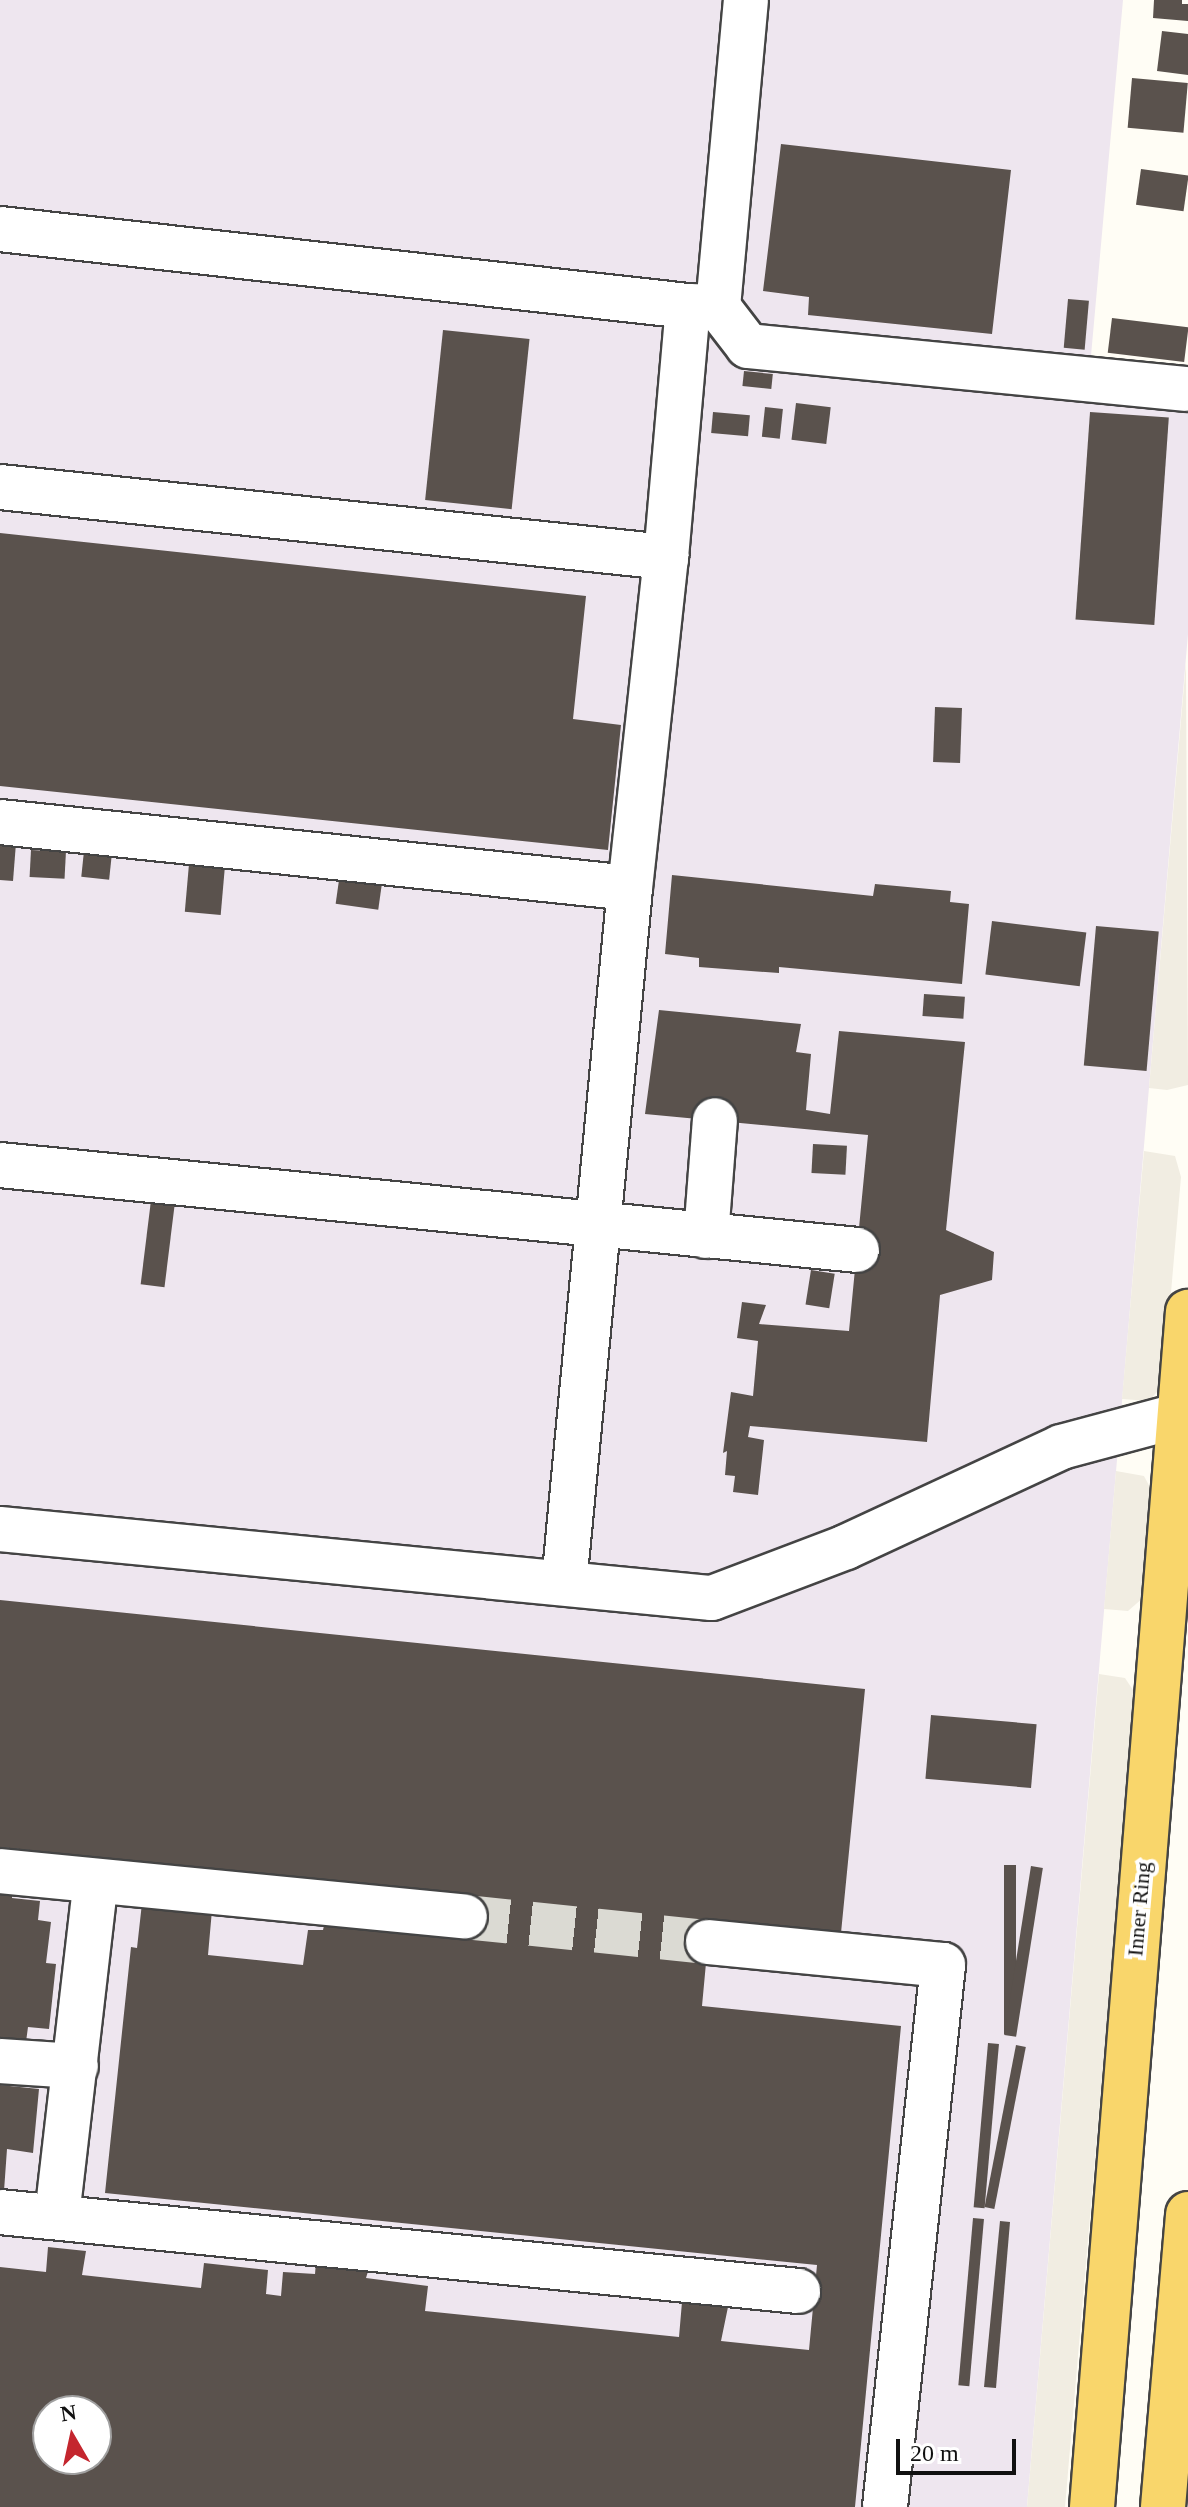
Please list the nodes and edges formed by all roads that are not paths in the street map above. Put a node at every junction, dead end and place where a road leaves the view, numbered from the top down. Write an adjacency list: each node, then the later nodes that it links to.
1 (746, 0): 3 (lane)
2 (0, 229): 3 (lane)
3 (703, 306): 4 (lane); 6 (lane)
4 (1186, 389)
5 (0, 487): 6 (lane)
6 (666, 557): 8 (lane)
7 (0, 822): 8 (lane)
8 (630, 888): 11 (lane)
9 (715, 1120): 12 (lane)
10 (0, 1165): 11 (lane)
11 (598, 1227): 12 (lane); 17 (lane)
12 (706, 1236): 13 (lane)
13 (857, 1250)
14 (1188, 1312): 15 (main road, Inner Ring)
15 (1183, 1413): 17 (lane); 29 (main road, Inner Ring)
16 (0, 1529): 17 (lane)
17 (564, 1583)
18 (0, 1871): 19 (lane)
19 (96, 1881): 20 (lane); 23 (lane)
20 (465, 1917)
21 (708, 1942): 28 (lane)
22 (0, 2061): 23 (lane)
23 (76, 2066): 26 (lane)
24 (0, 2212): 26 (lane)
25 (1188, 2214): 30 (main road)
26 (57, 2216): 27 (lane)
27 (798, 2291)
28 (885, 2507)
29 (1092, 2507)
30 (1163, 2507)

